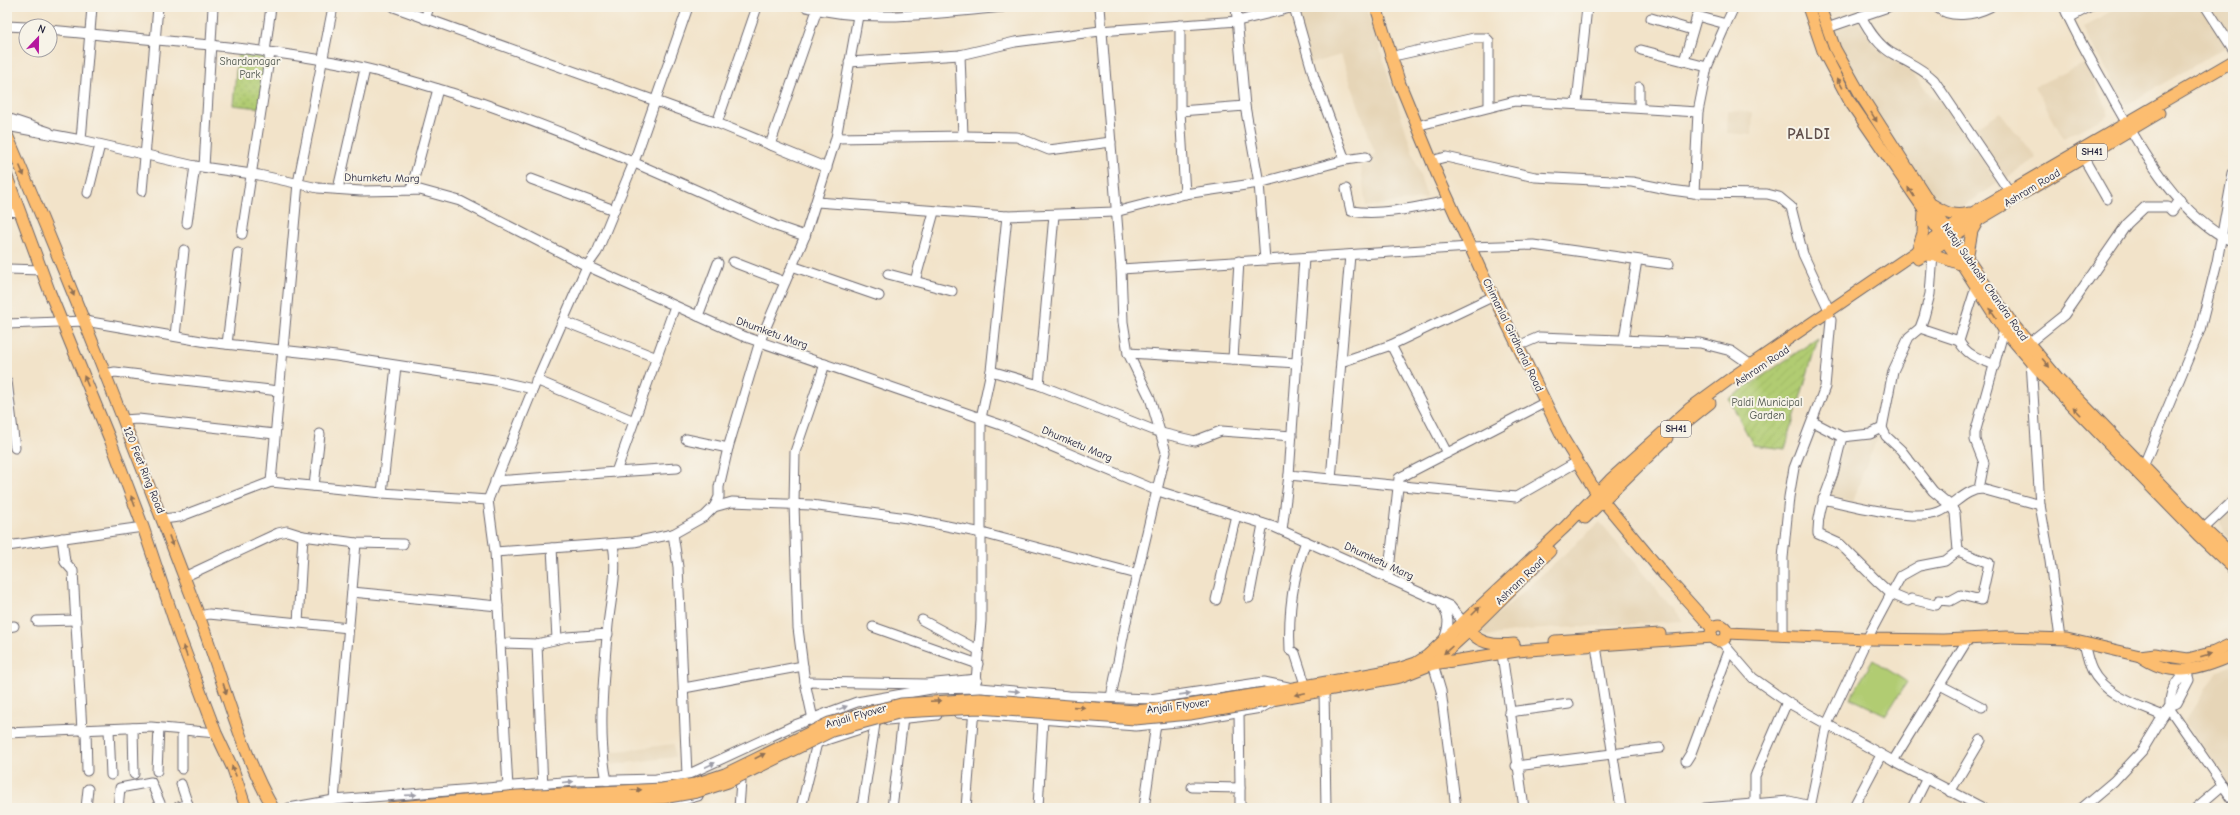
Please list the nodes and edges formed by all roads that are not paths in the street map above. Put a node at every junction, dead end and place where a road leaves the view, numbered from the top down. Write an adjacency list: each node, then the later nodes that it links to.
1 (92, 7): 45 (street)
2 (158, 7): 46 (street)
3 (213, 7): 47 (street)
4 (271, 7): 50 (street)
5 (333, 7): 53 (street)
6 (394, 7): 33 (street)
7 (429, 7): 33 (street)
8 (688, 7): 62 (street)
9 (757, 7): 70 (street)
10 (806, 7): 28 (street)
11 (893, 7): 32 (street)
12 (1003, 7): 27 (street)
13 (1100, 7): 44 (street)
14 (1236, 7): 36 (street)
15 (1376, 7): 107 (main road, Chimanlal Girdharlal Road)
16 (1383, 7): 52 (main road, Chimanlal Girdharlal Road)
17 (1587, 7): 63 (street)
18 (1734, 7): 37 (street)
19 (1808, 7): 109 (main road, one-way to 19)
20 (1820, 7): 41 (main road)
21 (1888, 7): 31 (street)
22 (1936, 7): 23 (street)
23 (1990, 7)
24 (2064, 7): 35 (street)
25 (2089, 7): 35 (street)
26 (2206, 7): 48 (street)
27 (955, 9): 32 (street)
28 (817, 10): 29 (street); 81 (street)
29 (830, 10): 30 (street)
30 (858, 16): 32 (street); 56 (street)
31 (1861, 16): 41 (street); 101 (street)
32 (892, 17)
33 (425, 18): 62 (street)
34 (1651, 18): 42 (street)
35 (2069, 18): 73 (street)
36 (1238, 21): 38 (street); 64 (street); 86 (street)
37 (1726, 24): 42 (street); 57 (street)
38 (1180, 25): 44 (street); 67 (street)
39 (7, 26): 40 (street)
40 (18, 27)
41 (1827, 28): 109 (main road, one-way to 109)
42 (1692, 30): 54 (street)
43 (58, 31): 45 (street)
44 (1100, 31): 51 (street); 79 (street)
45 (90, 34): 46 (street); 78 (street)
46 (156, 41): 47 (street); 82 (street)
47 (210, 45): 50 (street); 88 (street)
48 (2233, 49)
49 (1641, 50): 54 (street)
50 (268, 53): 53 (street); 91 (street)
51 (960, 55): 56 (street); 76 (street)
52 (1398, 55): 66 (street); 71 (main road, Chimanlal Girdharlal Road)
53 (322, 60): 58 (street); 95 (street)
54 (1684, 61): 57 (street)
55 (2233, 61): 73 (main road, Ashram Road)
56 (850, 62): 77 (street)
57 (1707, 67): 68 (street)
58 (365, 69): 61 (street); 97 (street)
59 (2233, 69): 73 (main road, Ashram Road / SH41)
60 (1639, 87): 65 (street)
61 (438, 89): 87 (street); 99 (street)
62 (654, 101): 70 (street); 87 (street)
63 (1577, 103): 65 (street); 66 (street)
64 (1245, 106): 67 (street); 94 (street)
65 (1639, 107): 68 (street)
66 (1489, 108): 71 (street)
67 (1180, 111): 104 (street)
68 (1698, 112): 103 (street)
69 (7, 118): 74 (street)
70 (717, 123): 81 (street)
71 (1424, 124): 85 (main road, Chimanlal Girdharlal Road)
72 (7, 126): 74 (street)
73 (2129, 126): 84 (main road, Ashram Road / SH41); 101 (main road, Ashram Road); 106 (street)
74 (54, 134): 78 (street, Dhumketu Marg)
75 (7, 135): 152 (main road, 120 Feet Ring Road, one-way to 152)
76 (963, 136): 77 (street); 79 (street)
77 (836, 138): 89 (street)
78 (81, 140): 80 (street, Dhumketu Marg)
79 (1111, 142): 114 (street)
80 (100, 144): 82 (street, Dhumketu Marg); 102 (street)
81 (770, 145): 89 (street)
82 (146, 155): 88 (street, Dhumketu Marg); 100 (street)
83 (1366, 157): 86 (street)
84 (2083, 157): 105 (street); 117 (main road, Ashram Road / SH41)
85 (1438, 159): 103 (street); 124 (main road, Chimanlal Girdharlal Road)
86 (1345, 160): 94 (street)
87 (634, 162): 110 (street); 120 (street)
88 (199, 167): 91 (street, Dhumketu Marg); 118 (street)
89 (827, 168): 108 (street)
90 (2233, 173): 96 (street)
91 (252, 174): 95 (street, Dhumketu Marg); 119 (street)
92 (7, 177): 112 (main road, 120 Feet Ring Road)
93 (531, 179): 110 (street)
94 (1259, 183): 104 (street); 130 (street)
95 (298, 184): 97 (street, Dhumketu Marg); 166 (street)
96 (2231, 188): 122 (street)
97 (338, 189): 99 (street, Dhumketu Marg)
98 (1346, 189): 107 (street)
99 (411, 190): 137 (street, Dhumketu Marg)
100 (142, 191)
101 (2009, 192): 117 (main road, Ashram Road)
102 (88, 193)
103 (1694, 193): 151 (street)
104 (1184, 194): 114 (street)
105 (2107, 199)
106 (2180, 200): 122 (street); 163 (street)
107 (1449, 201): 124 (main road, Chimanlal Girdharlal Road)
108 (817, 202): 113 (street); 120 (street)
109 (1928, 208): 117 (main road); 121 (main road, Netaji Subhash Chandra Road); 127 (main road)
110 (614, 210): 137 (street)
111 (7, 211): 112 (street)
112 (20, 212): 141 (main road, 120 Feet Ring Road)
113 (934, 212): 116 (street); 144 (street)
114 (1115, 212): 115 (street); 140 (street)
115 (1054, 215): 116 (street); 181 (street)
116 (1007, 216): 177 (street)
117 (1977, 216): 121 (main road, Ashram Road); 134 (main road)
118 (187, 223)
119 (242, 234)
120 (805, 236): 138 (street)
121 (1947, 236): 127 (main road, Ashram Road / SH41); 134 (main road, Netaji Subhash Chandra Road)
122 (2222, 237): 123 (street); 199 (street)
123 (2233, 242)
124 (1473, 247): 128 (street); 131 (street); 148 (main road, Chimanlal Girdharlal Road); 162 (main road, Chimanlal Girdharlal Road)
125 (184, 250): 158 (street)
126 (238, 253): 164 (street)
127 (1925, 254): 134 (main road); 151 (main road, Ashram Road / SH41); 156 (street)
128 (1350, 255): 129 (street); 171 (street)
129 (1304, 258): 130 (street); 173 (street)
130 (1265, 260): 132 (street)
131 (1637, 260): 136 (street); 159 (street)
132 (1240, 261): 140 (street); 169 (street)
133 (733, 262): 143 (street)
134 (1965, 262): 145 (main road, Netaji Subhash Chandra Road); 163 (main road, Netaji Subhash Chandra Road)
135 (718, 263): 150 (street)
136 (1669, 264)
137 (587, 266): 149 (street, Dhumketu Marg); 153 (street)
138 (792, 266): 143 (street); 147 (street)
139 (7, 269): 141 (street)
140 (1121, 269): 167 (street)
141 (42, 270): 154 (main road, 120 Feet Ring Road)
142 (888, 274): 144 (street)
143 (785, 282): 160 (street)
144 (916, 282): 146 (street)
145 (1976, 287): 157 (main road, Netaji Subhash Chandra Road, one-way to 145); 161 (street)
146 (952, 291)
147 (879, 296)
148 (1494, 296): 165 (street); 183 (main road, Chimanlal Girdharlal Road)
149 (675, 306): 150 (street, Dhumketu Marg); 168 (street)
150 (698, 316): 160 (street, Dhumketu Marg)
151 (1830, 316): 174 (main road, Ashram Road); 187 (street); 211 (main road, Ashram Road / SH41)
152 (85, 321): 154 (street); 158 (street); 178 (main road, 120 Feet Ring Road)
153 (563, 321): 168 (street); 180 (street)
154 (62, 323): 155 (street); 222 (main road, 120 Feet Ring Road, one-way to 154)
155 (7, 324)
156 (1920, 328): 161 (street); 188 (street)
157 (2004, 330): 170 (main road, Netaji Subhash Chandra Road); 175 (street)
158 (175, 336): 164 (street)
159 (1624, 339): 162 (street); 174 (street)
160 (760, 341): 172 (street, Dhumketu Marg); 196 (street)
161 (1959, 341): 175 (street)
162 (1525, 343): 211 (main road, Chimanlal Girdharlal Road)
163 (2029, 343): 199 (main road, Netaji Subhash Chandra Road, one-way to 199)
164 (227, 344): 166 (street)
165 (1391, 345): 171 (street); 197 (street)
166 (282, 350): 176 (street); 182 (street)
167 (1128, 353): 169 (street); 189 (street)
168 (657, 358): 186 (street)
169 (1233, 359): 173 (street)
170 (2031, 361): 216 (street); 224 (main road, Netaji Subhash Chandra Road, one-way to 170)
171 (1341, 362): 203 (street)
172 (825, 364): 184 (street, Dhumketu Marg); 215 (street)
173 (1297, 364): 192 (street)
174 (1751, 365): 211 (main road, Ashram Road)
175 (1995, 365): 208 (street)
176 (396, 366): 180 (street); 210 (street)
177 (991, 370): 181 (street); 184 (street)
178 (105, 374): 182 (street); 185 (main road, 120 Feet Ring Road)
179 (7, 381): 195 (street)
180 (534, 384): 186 (street); 204 (street)
181 (1039, 385): 189 (street)
182 (279, 391): 190 (street)
183 (1546, 402): 197 (street); 198 (main road, Chimanlal Girdharlal Road)
184 (981, 418): 209 (street, Dhumketu Marg); 225 (street)
185 (123, 420): 190 (street); 220 (main road, 120 Feet Ring Road)
186 (634, 421): 201 (street)
187 (1813, 422): 193 (street); 258 (street)
188 (1882, 428): 193 (street); 217 (street)
189 (1161, 433): 192 (street); 209 (street)
190 (275, 434): 205 (street)
191 (320, 434): 206 (street)
192 (1292, 436): 202 (street)
193 (1842, 437): 212 (street)
194 (686, 439): 196 (street)
195 (15, 448)
196 (728, 448): 218 (street)
197 (1447, 453): 207 (street)
198 (1577, 462): 207 (street); 211 (main road, Chimanlal Girdharlal Road)
199 (2143, 467): 224 (main road, Netaji Subhash Chandra Road)
200 (677, 468): 201 (street)
201 (616, 472): 204 (street)
202 (1289, 475): 203 (street); 223 (street)
203 (1331, 479): 207 (street)
204 (495, 481): 213 (street)
205 (271, 482): 206 (street); 220 (street)
206 (314, 486): 210 (street)
207 (1398, 486): 241 (street)
208 (1979, 489): 216 (street); 217 (street)
209 (1158, 491): 219 (street, Dhumketu Marg); 239 (street)
210 (382, 493): 213 (street)
211 (1603, 495): 254 (main road, Ashram Road); 256 (main road, Chimanlal Girdharlal Road)
212 (1823, 499): 217 (street); 243 (street)
213 (488, 500): 236 (street)
214 (2233, 501): 224 (street)
215 (794, 504): 218 (street); 225 (street); 277 (street)
216 (2040, 505): 262 (street)
217 (1951, 506): 235 (street)
218 (714, 507): 226 (street)
219 (1236, 515): 221 (street, Dhumketu Marg); 245 (street)
220 (163, 519): 240 (main road, 120 Feet Ring Road, one-way to 240)
221 (1264, 524): 223 (street, Dhumketu Marg); 244 (street)
222 (143, 527): 228 (street); 308 (main road, 120 Feet Ring Road, one-way to 222)
223 (1282, 530): 229 (street, Dhumketu Marg)
224 (2201, 532): 237 (main road, Netaji Subhash Chandra Road); 238 (main road, Netaji Subhash Chandra Road)
225 (982, 533): 239 (street); 270 (street)
226 (673, 534): 232 (street); 284 (street)
227 (303, 536): 230 (street); 240 (street); 252 (street)
228 (62, 538): 233 (street); 249 (street)
229 (1306, 541): 241 (street, Dhumketu Marg); 281 (street)
230 (356, 543): 231 (street); 242 (street)
231 (403, 544)
232 (613, 544): 234 (street); 257 (street)
233 (7, 546)
234 (552, 548): 236 (street); 259 (street)
235 (1958, 551): 243 (street); 243 (street)
236 (495, 552): 247 (street)
237 (2233, 556)
238 (2233, 568)
239 (1137, 574): 287 (street)
240 (184, 577): 248 (main road, 120 Feet Ring Road)
241 (1388, 579): 246 (street, Dhumketu Marg)
242 (352, 592): 247 (street); 255 (street)
243 (1891, 594): 260 (street)
244 (1249, 598)
245 (1216, 600)
246 (1439, 601): 254 (street, Dhumketu Marg); 263 (street)
247 (498, 606): 264 (street)
248 (200, 616): 252 (street); 347 (main road, 120 Feet Ring Road, one-way to 347)
249 (76, 620): 251 (street); 307 (street)
250 (922, 620): 270 (street)
251 (36, 621)
252 (298, 623): 255 (street)
253 (873, 627): 276 (street)
254 (1466, 627): 263 (main road, Ashram Road); 269 (main road); 275 (main road, Ashram Road, one-way to 275)
255 (349, 628): 335 (street)
256 (1717, 632): 258 (main road); 268 (main road); 269 (main road); 271 (street)
257 (608, 634): 259 (street); 325 (street)
258 (1783, 636): 260 (main road)
259 (557, 639): 267 (street)
260 (1867, 639): 261 (main road); 302 (street)
261 (1968, 639): 262 (main road); 282 (street)
262 (2060, 639): 265 (main road)
263 (1444, 641): 275 (main road, Ashram Road)
264 (500, 643): 267 (street); 331 (street)
265 (2084, 643): 273 (main road); 296 (street)
266 (2233, 643): 274 (main road, one-way to 266)
267 (537, 644): 328 (street)
268 (1596, 646): 269 (main road); 313 (street)
269 (1501, 649): 275 (main road); 294 (street)
270 (978, 650): 276 (street)
271 (1729, 651): 289 (street); 315 (street)
272 (2233, 655): 278 (main road)
273 (2140, 656): 274 (main road); 278 (main road)
274 (2188, 659): 278 (street)
275 (1430, 660): 281 (main road, Ashram Road); 286 (main road, Ashram Road); 362 (street)
276 (978, 664): 279 (street)
277 (802, 666): 280 (street); 284 (street)
278 (2187, 672): 291 (street)
279 (976, 679): 280 (street); 285 (street)
280 (805, 682): 297 (street)
281 (1305, 684): 283 (main road, Ashram Road)
282 (1940, 685): 292 (street); 316 (street)
283 (1288, 687): 287 (street, one-way to 283); 288 (main road, Anjali Flyover)
284 (684, 688): 322 (street)
285 (975, 688): 287 (street, one-way to 287); 295 (street); 297 (street, one-way to 285)
286 (1324, 690): 288 (main road, Ashram Road, one-way to 288); 361 (street)
287 (1111, 697)
288 (1269, 698): 293 (street); 349 (main road, Anjali Flyover, one-way to 288, bridge); 350 (main road, Anjali Flyover, bridge)
289 (1787, 702): 302 (street); 337 (street)
290 (1570, 704): 294 (street)
291 (2170, 707): 296 (street); 329 (street)
292 (1982, 708)
293 (1239, 711): 301 (street); 332 (street)
294 (1509, 712): 317 (street)
295 (974, 714): 298 (street); 299 (street); 357 (street)
296 (2163, 716): 369 (street)
297 (814, 718): 311 (street); 322 (street, one-way to 297)
298 (903, 718): 300 (street); 356 (street)
299 (1043, 719): 301 (street); 358 (street)
300 (875, 724): 311 (street); 355 (street)
301 (1156, 724): 359 (street)
302 (1827, 724): 314 (street); 339 (street)
303 (133, 728): 304 (street); 305 (street); 321 (street)
304 (159, 728): 306 (street); 320 (street)
305 (109, 730): 307 (street); 323 (street)
306 (182, 730): 308 (street); 318 (street)
307 (84, 731): 309 (street); 319 (street)
308 (216, 732): 344 (main road, 120 Feet Ring Road, one-way to 308)
309 (7, 733)
310 (1981, 740): 334 (street)
311 (817, 743): 326 (street); 354 (street)
312 (1660, 748): 313 (street)
313 (1612, 754): 317 (street); 364 (street)
314 (1881, 755): 316 (street); 366 (street)
315 (1686, 761)
316 (1893, 761): 324 (street)
317 (1516, 766): 363 (street)
318 (182, 770)
319 (87, 771)
320 (157, 771)
321 (134, 774)
322 (687, 774): 325 (street)
323 (111, 775)
324 (1927, 778): 334 (street); 367 (street)
325 (607, 781): 328 (street, one-way to 325)
326 (741, 781): 352 (street); 353 (street)
327 (181, 784): 338 (street)
328 (542, 784): 331 (street); 351 (street)
329 (2223, 786): 336 (street); 370 (street)
330 (1192, 787): 332 (street)
331 (508, 788): 335 (street, one-way to 331)
332 (1240, 788): 360 (street)
333 (88, 789): 340 (street)
334 (1950, 792): 368 (street)
335 (334, 800): 348 (street)
336 (2233, 800)
337 (1755, 804): 339 (street); 365 (street)
338 (188, 806): 343 (street)
339 (1811, 807)
340 (86, 808)
341 (118, 808): 342 (street)
342 (162, 808)
343 (176, 808)
344 (246, 808)
345 (264, 808): 346 (main road)
346 (269, 808)
347 (273, 808)
348 (288, 808)
349 (388, 808)
350 (482, 808)
351 (544, 808)
352 (548, 808)
353 (739, 808)
354 (801, 808)
355 (862, 808)
356 (892, 808)
357 (966, 808)
358 (1038, 808)
359 (1144, 808)
360 (1240, 808)
361 (1326, 808)
362 (1456, 808)
363 (1524, 808)
364 (1621, 808)
365 (1711, 808)
366 (1853, 808)
367 (1912, 808)
368 (1984, 808)
369 (2082, 808)
370 (2196, 808)

